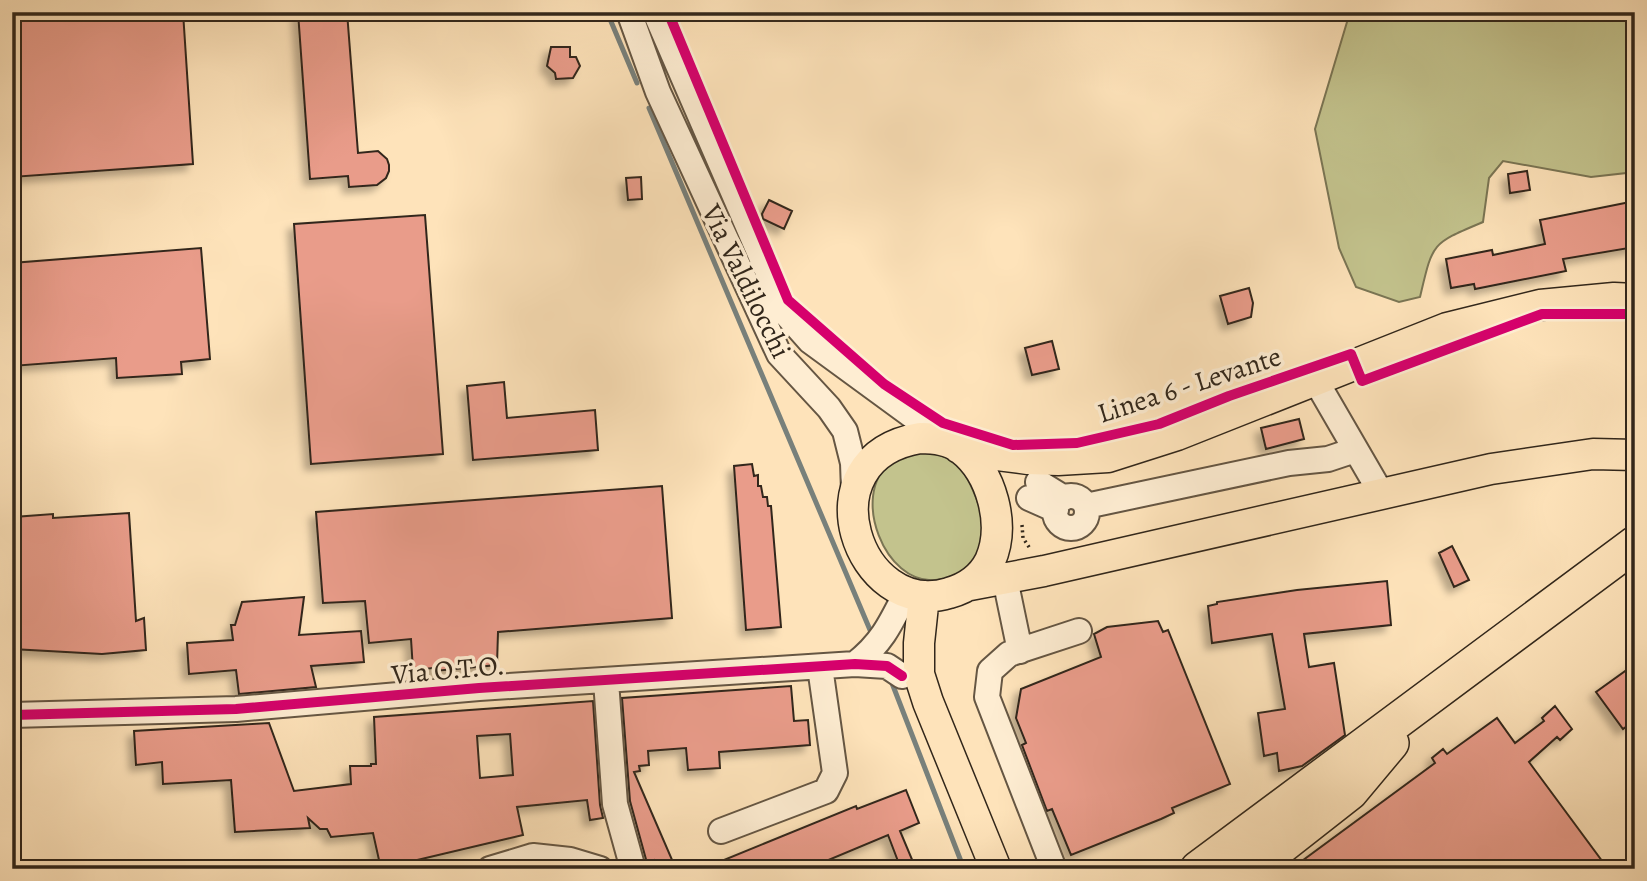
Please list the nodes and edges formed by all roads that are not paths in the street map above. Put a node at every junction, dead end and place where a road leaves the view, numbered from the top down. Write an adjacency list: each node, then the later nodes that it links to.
1 (629, 12): 8 (street, Via Valdilocchi)
2 (655, 12): 5 (street, Via Valdilocchi)
3 (1635, 299): 4 (main road)
4 (1315, 382): 5 (main road); 6 (street)
5 (954, 445): 8 (main road); 15 (main road)
6 (1352, 445): 9 (street); 11 (street)
7 (1635, 455): 9 (main road)
8 (854, 491): 16 (main road)
9 (1381, 492): 13 (main road)
10 (1029, 498): 11 (street)
11 (1070, 510): 13 (street)
12 (1635, 544): 24 (highway)
13 (1096, 558): 14 (main road)
14 (1005, 579): 15 (main road); 19 (street)
15 (965, 587): 16 (main road); 18 (main road)
16 (915, 594): 18 (main road); 20 (street)
17 (1079, 631): 19 (street)
18 (919, 643): 28 (main road)
19 (1020, 651): 34 (street)
20 (855, 664): 21 (street, Via O.T.O.); 22 (street, Via O.T.O.)
21 (820, 667): 23 (street, Via O.T.O.); 29 (street)
22 (902, 676): 28 (main road)
23 (606, 681): 25 (street, Via O.T.O.); 32 (street)
24 (1417, 706): 35 (highway); 36 (highway)
25 (43, 713): 26 (street, Via O.T.O.); 27 (street, Via O.T.O.)
26 (12, 715)
27 (12, 723)
28 (967, 797): 33 (main road)
29 (721, 831)
30 (490, 869): 31 (street)
31 (600, 869)
32 (633, 869)
33 (996, 869)
34 (1054, 869)
35 (1198, 869)
36 (1251, 869)

